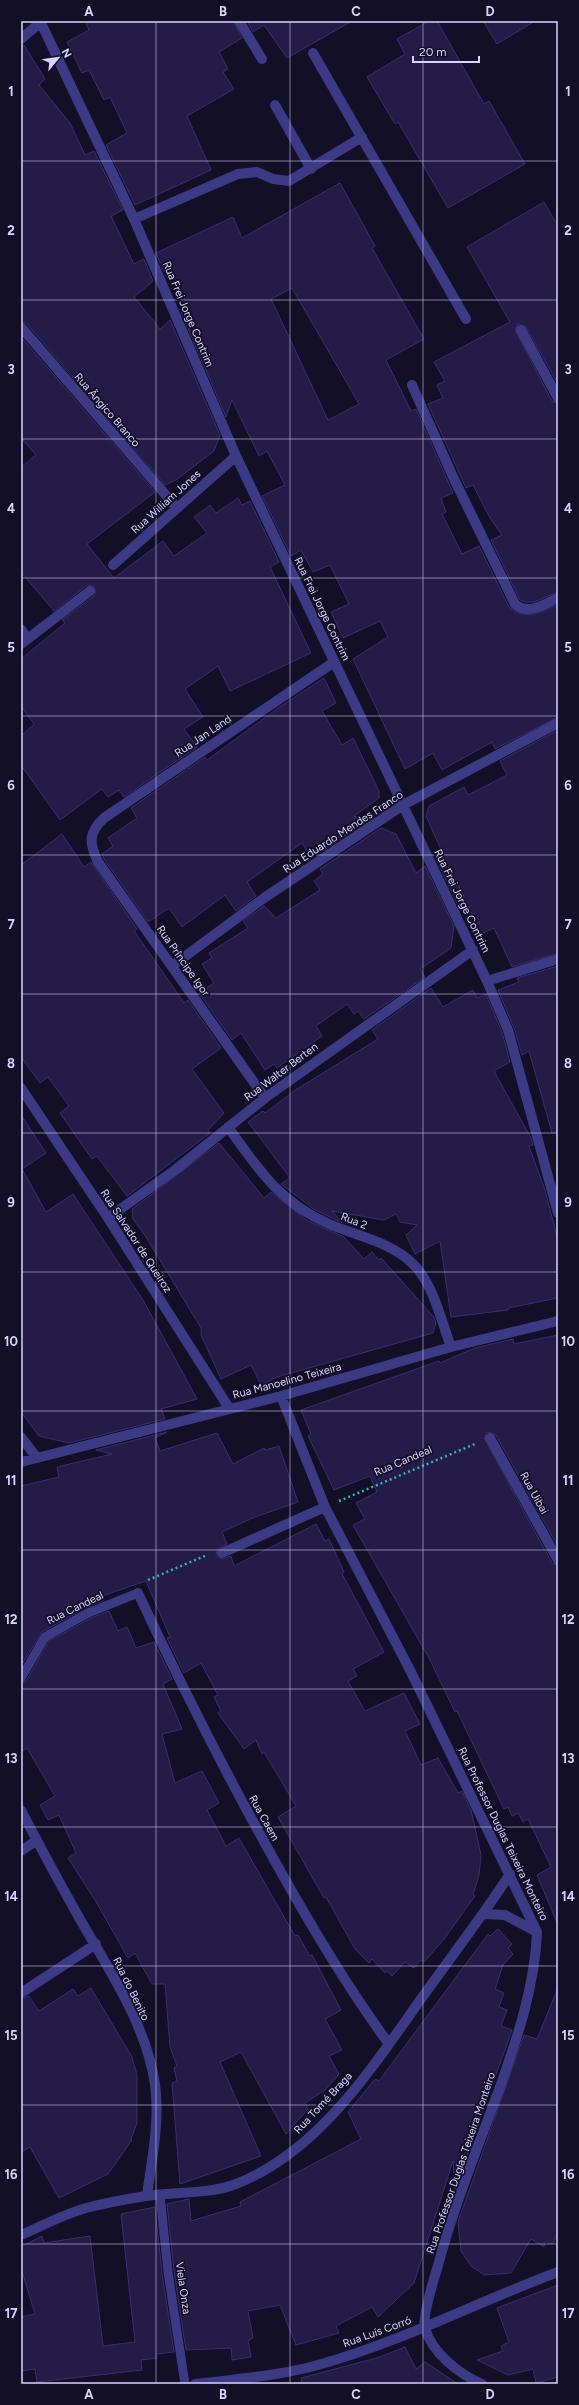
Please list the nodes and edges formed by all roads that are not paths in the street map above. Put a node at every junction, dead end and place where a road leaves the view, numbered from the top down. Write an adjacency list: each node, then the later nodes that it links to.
1 (239, 21): 5 (street)
2 (42, 22): 3 (street); 9 (street, Rua Frei Jorge Contrim)
3 (21, 39)
4 (313, 53): 7 (street)
5 (262, 59)
6 (274, 105): 8 (street)
7 (362, 137): 8 (street); 10 (street)
8 (311, 169): 9 (street)
9 (134, 219): 15 (street, Rua Frei Jorge Contrim)
10 (466, 319)
11 (21, 327): 16 (street, Rua Ãngico Branco)
12 (521, 330): 14 (street)
13 (412, 385): 19 (street)
14 (558, 398)
15 (236, 456): 16 (street, Rua William Jones); 22 (street, Rua Frei Jorge Contrim)
16 (177, 508): 17 (street, Rua William Jones)
17 (113, 565)
18 (90, 592): 21 (street)
19 (558, 598)
20 (21, 629): 21 (street)
21 (24, 641)
22 (334, 662): 24 (street, Rua Frei Jorge Contrim); 25 (street, Rua Jan Land)
23 (558, 723): 24 (street, Rua Eduardo Mendes Franco)
24 (403, 806): 26 (street, Rua Frei Jorge Contrim); 28 (street, Rua Eduardo Mendes Franco)
25 (92, 834): 28 (street, Rua Príncipe Igor)
26 (473, 950): 29 (street, Rua Frei Jorge Contrim); 31 (street, Rua Walter Berten)
27 (558, 959): 29 (street)
28 (172, 966): 31 (street, Rua Príncipe Igor)
29 (487, 980): 33 (street, Rua Frei Jorge Contrim)
30 (21, 1088): 34 (street, Rua Salvador de Queiroz)
31 (265, 1098): 32 (street, Rua Walter Berten)
32 (228, 1127): 34 (street, Rua Walter Berten); 36 (street, Rua 2)
33 (558, 1214)
34 (108, 1218): 38 (street, Rua Salvador de Queiroz)
35 (558, 1321): 36 (street, Rua Manoelino Teixeira)
36 (451, 1347): 37 (street, Rua Manoelino Teixeira)
37 (281, 1396): 38 (street, Rua Manoelino Teixeira); 43 (street, Rua Professor Duglas Teixeira Monteiro)
38 (229, 1408): 41 (street, Rua Manoelino Teixeira)
39 (21, 1437): 41 (street)
40 (490, 1438): 45 (street, Rua Uibai)
41 (37, 1458): 42 (street, Rua Manoelino Teixeira)
42 (21, 1462)
43 (326, 1507): 44 (street); 51 (street, Rua Professor Duglas Teixeira Monteiro)
44 (222, 1552)
45 (558, 1560)
46 (138, 1593): 47 (lane, Rua Candeal); 56 (street, Rua Caem)
47 (21, 1678)
48 (21, 1810): 49 (street, Rua do Benito)
49 (37, 1840): 50 (street); 54 (street, Rua do Benito)
50 (21, 1851)
51 (510, 1874): 52 (street, Rua Tomé Braga); 53 (street, Rua Professor Duglas Teixeira Monteiro)
52 (484, 1914): 53 (street); 56 (street, Rua Tomé Braga)
53 (537, 1932): 61 (street, Rua Professor Duglas Teixeira Monteiro)
54 (96, 1944): 55 (street); 58 (street, Rua do Benito)
55 (21, 1993)
56 (389, 2044): 57 (street, Rua Tomé Braga)
57 (160, 2195): 58 (street, Rua Tomé Braga); 62 (lane, Viela Onza)
58 (148, 2196): 59 (street, Rua Tomé Braga)
59 (21, 2236)
60 (558, 2272): 61 (street, Rua Luís Corró)
61 (425, 2327): 63 (street, Rua Luís Corró); 64 (street)
62 (185, 2384)
63 (195, 2384)
64 (482, 2384)

